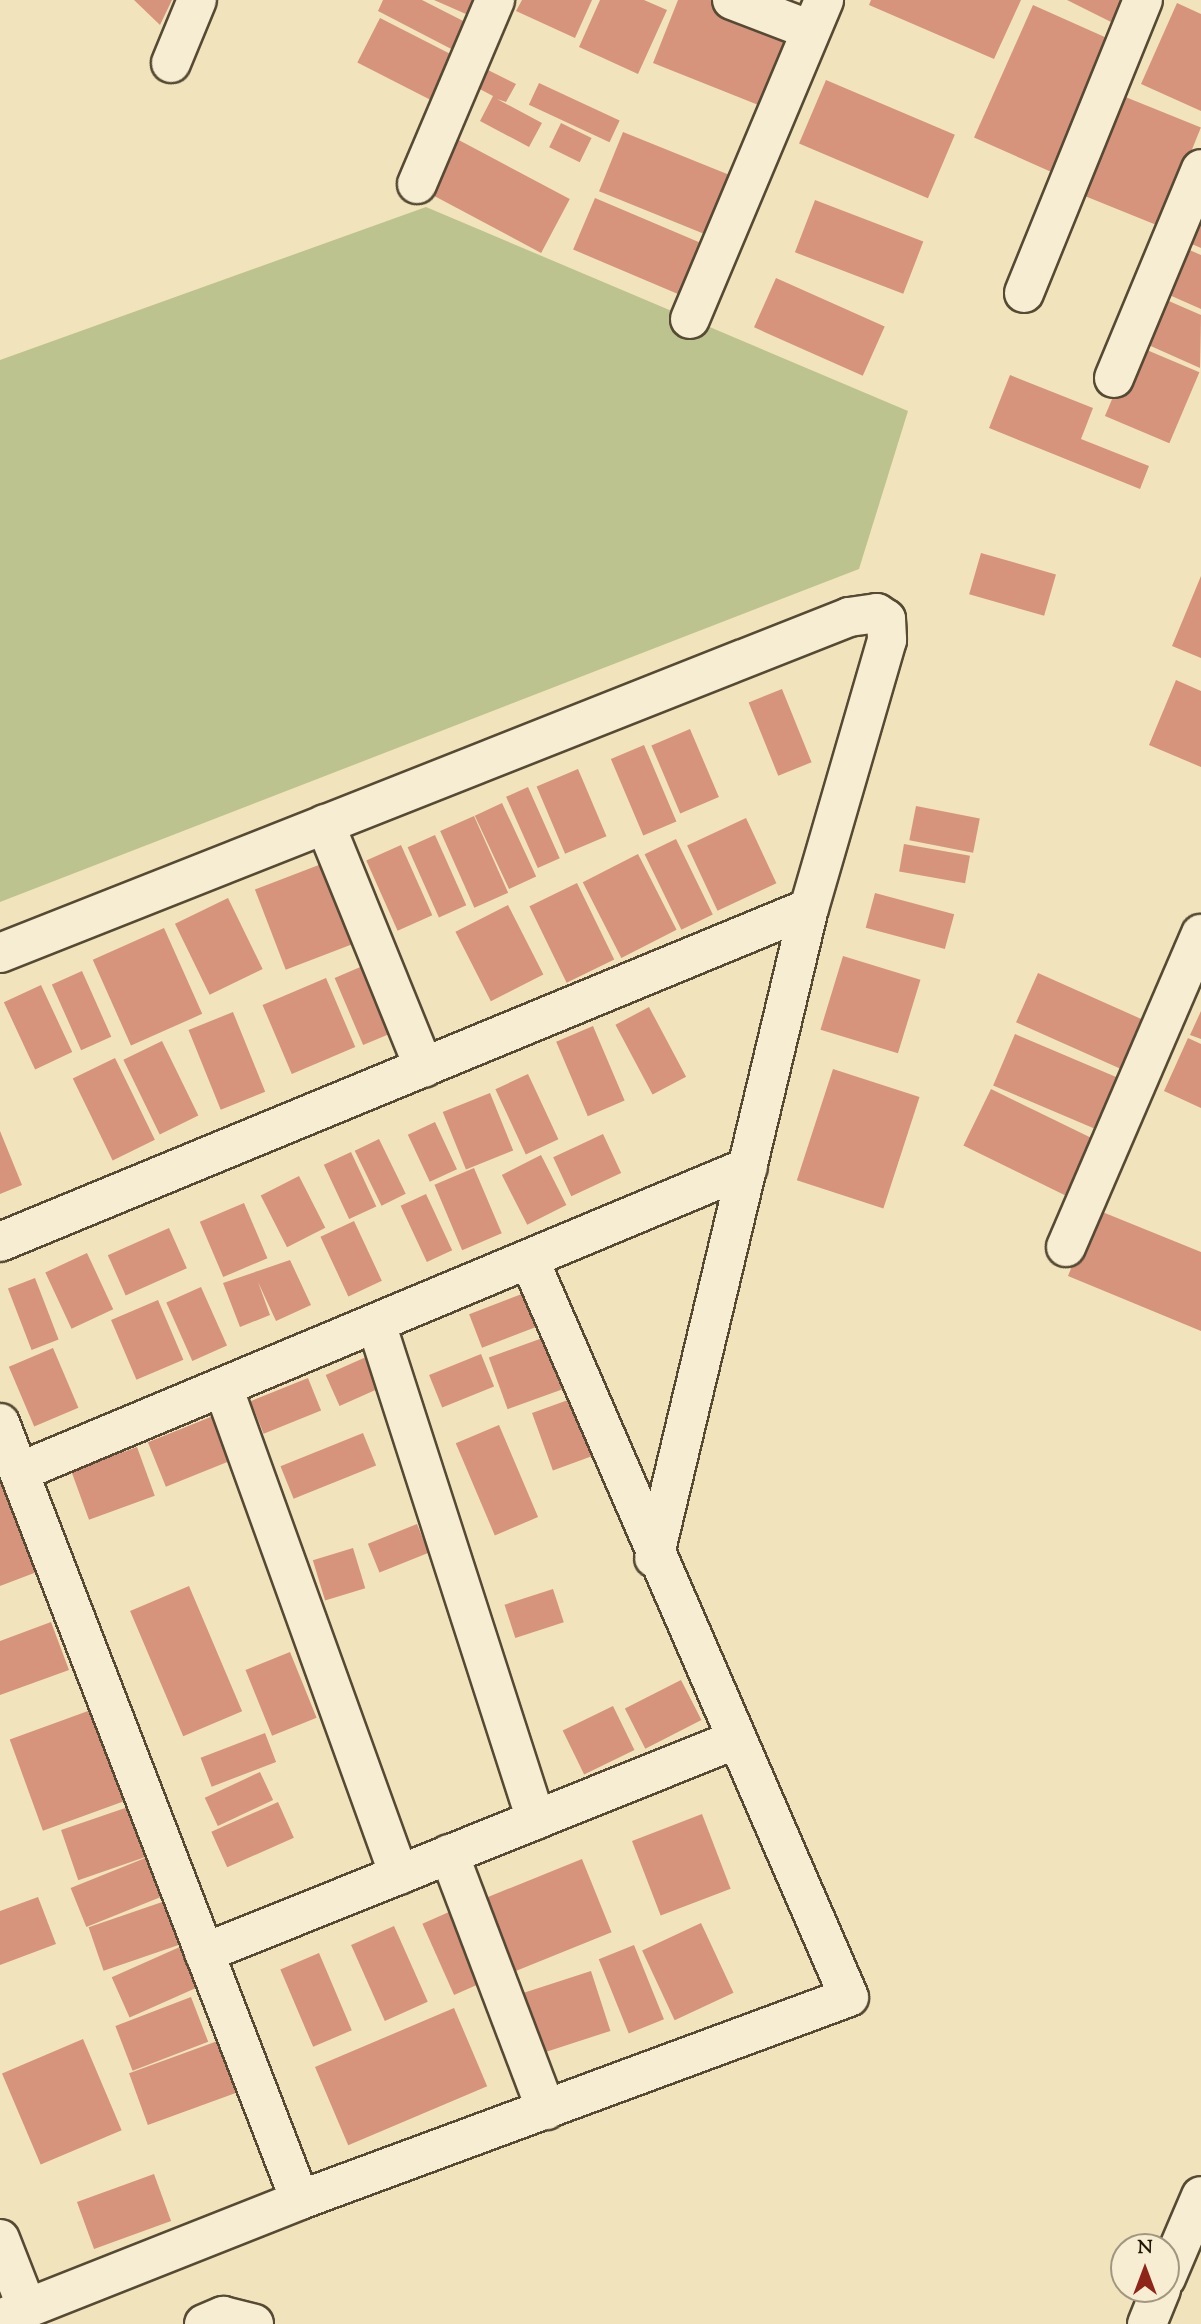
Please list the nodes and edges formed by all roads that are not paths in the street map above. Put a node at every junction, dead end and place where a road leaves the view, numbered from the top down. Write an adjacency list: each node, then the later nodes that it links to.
1 (197, 0): 6 (street)
2 (495, 0): 8 (street)
3 (732, 0): 5 (street)
4 (1143, 0): 9 (street)
5 (817, 15): 10 (street)
6 (172, 63)
7 (1201, 169): 11 (street)
8 (417, 184)
9 (1024, 293)
10 (690, 319)
11 (1114, 378)
12 (325, 824): 13 (street); 15 (street); 16 (street)
13 (809, 908): 16 (street); 17 (street)
14 (1201, 934): 19 (street)
15 (0, 953)
16 (424, 1068): 18 (street)
17 (748, 1167): 20 (street); 25 (street)
18 (0, 1242)
19 (1066, 1247)
20 (529, 1259): 21 (street); 25 (street)
21 (376, 1323): 22 (street); 27 (street)
22 (223, 1387): 24 (street); 29 (street)
23 (0, 1423): 24 (street)
24 (19, 1472): 30 (street)
25 (654, 1559): 26 (street)
26 (737, 1739): 27 (street); 31 (street)
27 (536, 1820): 28 (street)
28 (449, 1854): 29 (street); 31 (street)
29 (399, 1875): 30 (street)
30 (204, 1953): 33 (street)
31 (546, 2110): 33 (street)
32 (1201, 2196): 35 (street)
33 (299, 2200): 37 (street)
34 (0, 2239): 37 (street)
35 (1180, 2245)
36 (1155, 2303): 40 (street)
37 (13, 2314)
38 (204, 2324): 39 (street)
39 (254, 2324)
40 (1147, 2324)

